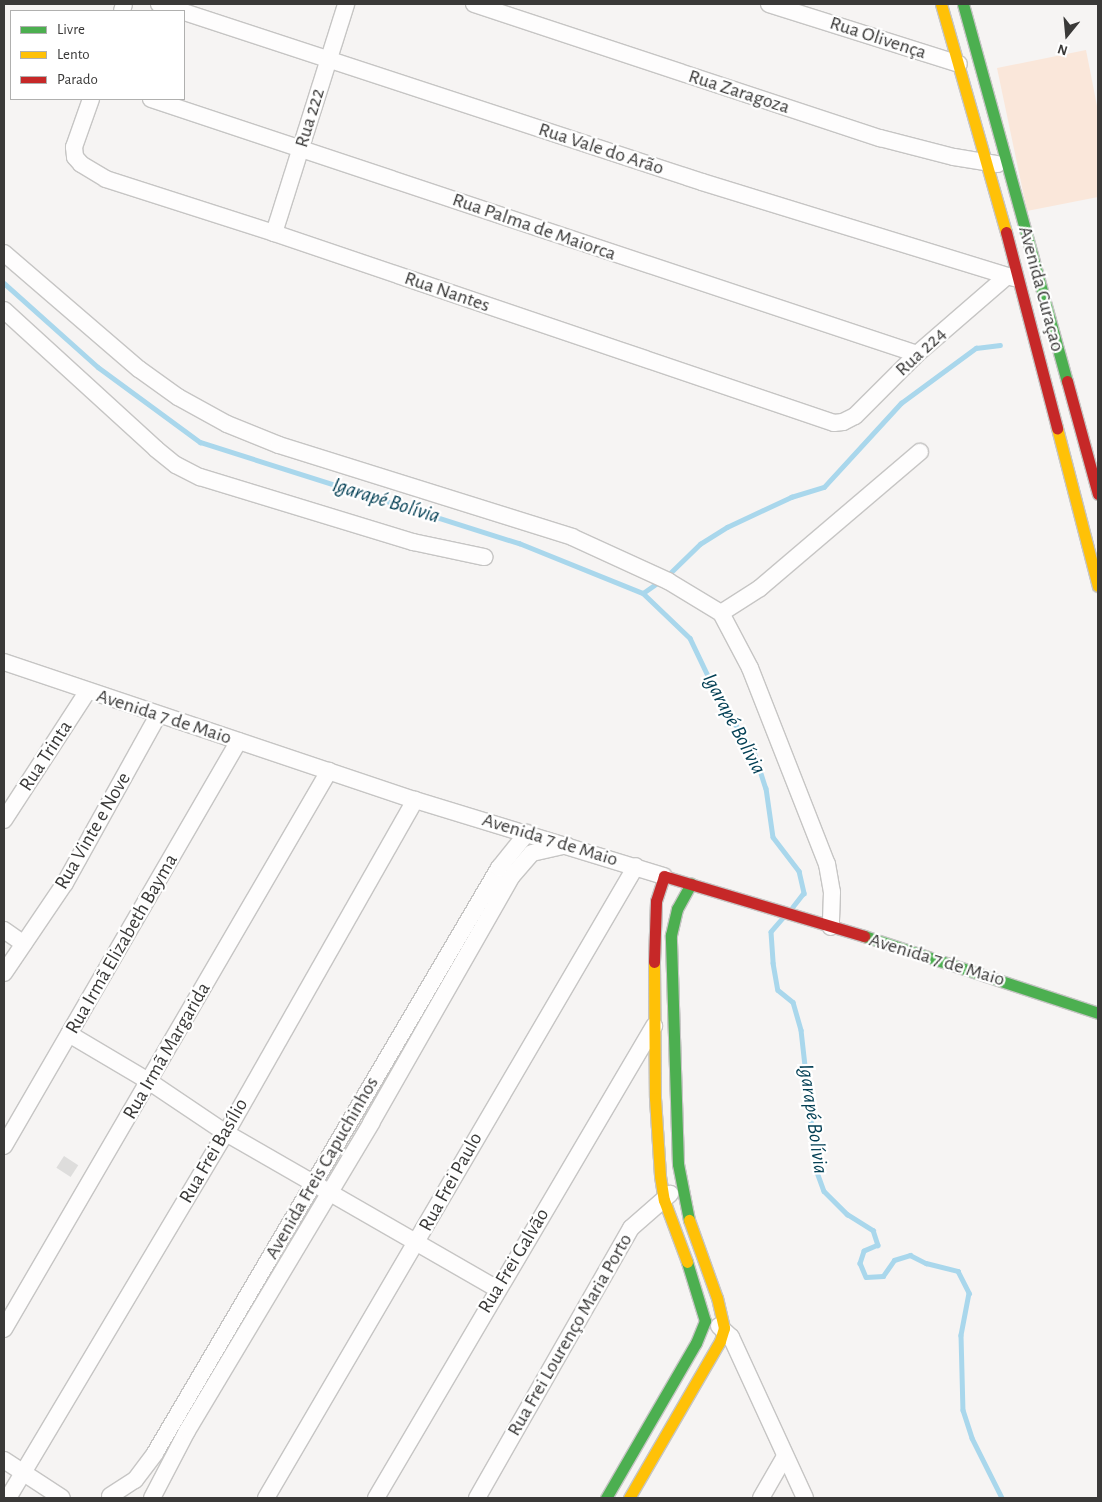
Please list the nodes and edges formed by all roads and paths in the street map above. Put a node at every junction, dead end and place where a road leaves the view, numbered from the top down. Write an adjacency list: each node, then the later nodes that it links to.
1 (158, 4): 7 (street, Rua Vale do Arão)
2 (346, 4): 9 (street, Rua 222)
3 (474, 4): 14 (street, Rua Zaragoza)
4 (769, 4): 10 (street, Rua Olivença)
5 (941, 4): 10 (street, Avenida Curaçao)
6 (963, 4): 15 (street, Avenida Curaçao)
7 (176, 10)
8 (185, 13): 9 (street, Rua Vale do Arão)
9 (328, 60): 13 (street, Rua 222); 18 (street, Rua Vale do Arão)
10 (959, 64): 14 (street, Avenida Curaçao)
11 (91, 100): 16 (street, Rua Nantes)
12 (154, 100): 13 (street, Rua Palma de Maiorca)
13 (301, 149): 16 (street, Rua 222); 20 (street, Rua Palma de Maiorca)
14 (988, 164): 15 (street, Rua Zaragoza); 18 (street, Avenida Curaçao)
15 (1008, 164): 23 (street, Avenida Curaçao)
16 (274, 233): 21 (street, Rua Nantes)
17 (4, 253): 28 (street)
18 (1013, 278): 20 (street, Rua 224); 22 (street, Avenida Curaçao)
19 (4, 310): 26 (street)
20 (918, 354): 21 (street, Rua 224)
21 (834, 422)
22 (1057, 426): 23 (street); 27 (street, Avenida Curaçao)
23 (1080, 426): 25 (street, Avenida Curaçao)
24 (920, 452): 28 (street)
25 (1098, 494)
26 (484, 557)
27 (1098, 586)
28 (721, 613): 41 (street)
29 (4, 662): 30 (street, Avenida 7 de Maio)
30 (87, 692): 31 (street, Avenida 7 de Maio); 35 (street, Rua Trinta)
31 (158, 715): 32 (street, Avenida 7 de Maio); 43 (street, Rua Vinte e Nove)
32 (239, 741): 33 (street, Avenida 7 de Maio); 47 (street, Rua Irmã Elizabeth Bayma)
33 (329, 771): 34 (street, Avenida 7 de Maio); 48 (street, Rua Irmã Margarida)
34 (415, 800): 36 (street, Avenida 7 de Maio); 49 (street, Rua Frei Basílio)
35 (4, 820)
36 (526, 833): 37 (street, Avenida 7 de Maio); 51 (street, Avenida Freis Capuchinhos)
37 (566, 845): 38 (street, Avenida 7 de Maio); 53 (street, Avenida Freis Capuchinhos)
38 (636, 866): 39 (street, Avenida 7 de Maio); 55 (street, Rua Frei Paulo)
39 (664, 876): 40 (street, Avenida 7 de Maio); 46 (street)
40 (691, 884): 41 (street, Avenida 7 de Maio); 52 (street)
41 (831, 927): 45 (street, Avenida 7 de Maio)
42 (4, 930): 43 (street)
43 (24, 944): 44 (street, Rua Vinte e Nove)
44 (4, 973)
45 (1098, 1014)
46 (654, 1026): 54 (street); 56 (street, Rua Frei Galvão)
47 (69, 1034): 48 (street); 50 (street, Rua Irmã Elizabeth Bayma)
48 (150, 1082): 49 (street); 59 (street, Rua Irmã Margarida)
49 (226, 1132): 51 (street); 62 (street, Rua Frei Basílio)
50 (4, 1146)
51 (315, 1183): 53 (street); 63 (street, Avenida Freis Capuchinhos)
52 (680, 1186): 54 (street, Rua Frei Lourenço Maria Porto); 58 (street)
53 (330, 1191): 55 (street); 67 (street, Avenida Freis Capuchinhos)
54 (664, 1200): 57 (street); 70 (street, Rua Frei Lourenço Maria Porto)
55 (418, 1241): 56 (street); 68 (street, Rua Frei Paulo)
56 (497, 1289): 69 (street, Rua Frei Galvão)
57 (705, 1321): 58 (street); 71 (street)
58 (724, 1328): 60 (street); 72 (street)
59 (4, 1329)
60 (784, 1458): 73 (street); 74 (street)
61 (4, 1460): 62 (street)
62 (23, 1472): 64 (street, Rua Frei Basílio); 65 (street)
63 (107, 1497): 66 (street)
64 (8, 1498)
65 (62, 1498)
66 (132, 1498)
67 (152, 1498)
68 (266, 1498)
69 (376, 1498)
70 (477, 1498)
71 (606, 1498)
72 (629, 1498)
73 (761, 1498)
74 (805, 1498)

